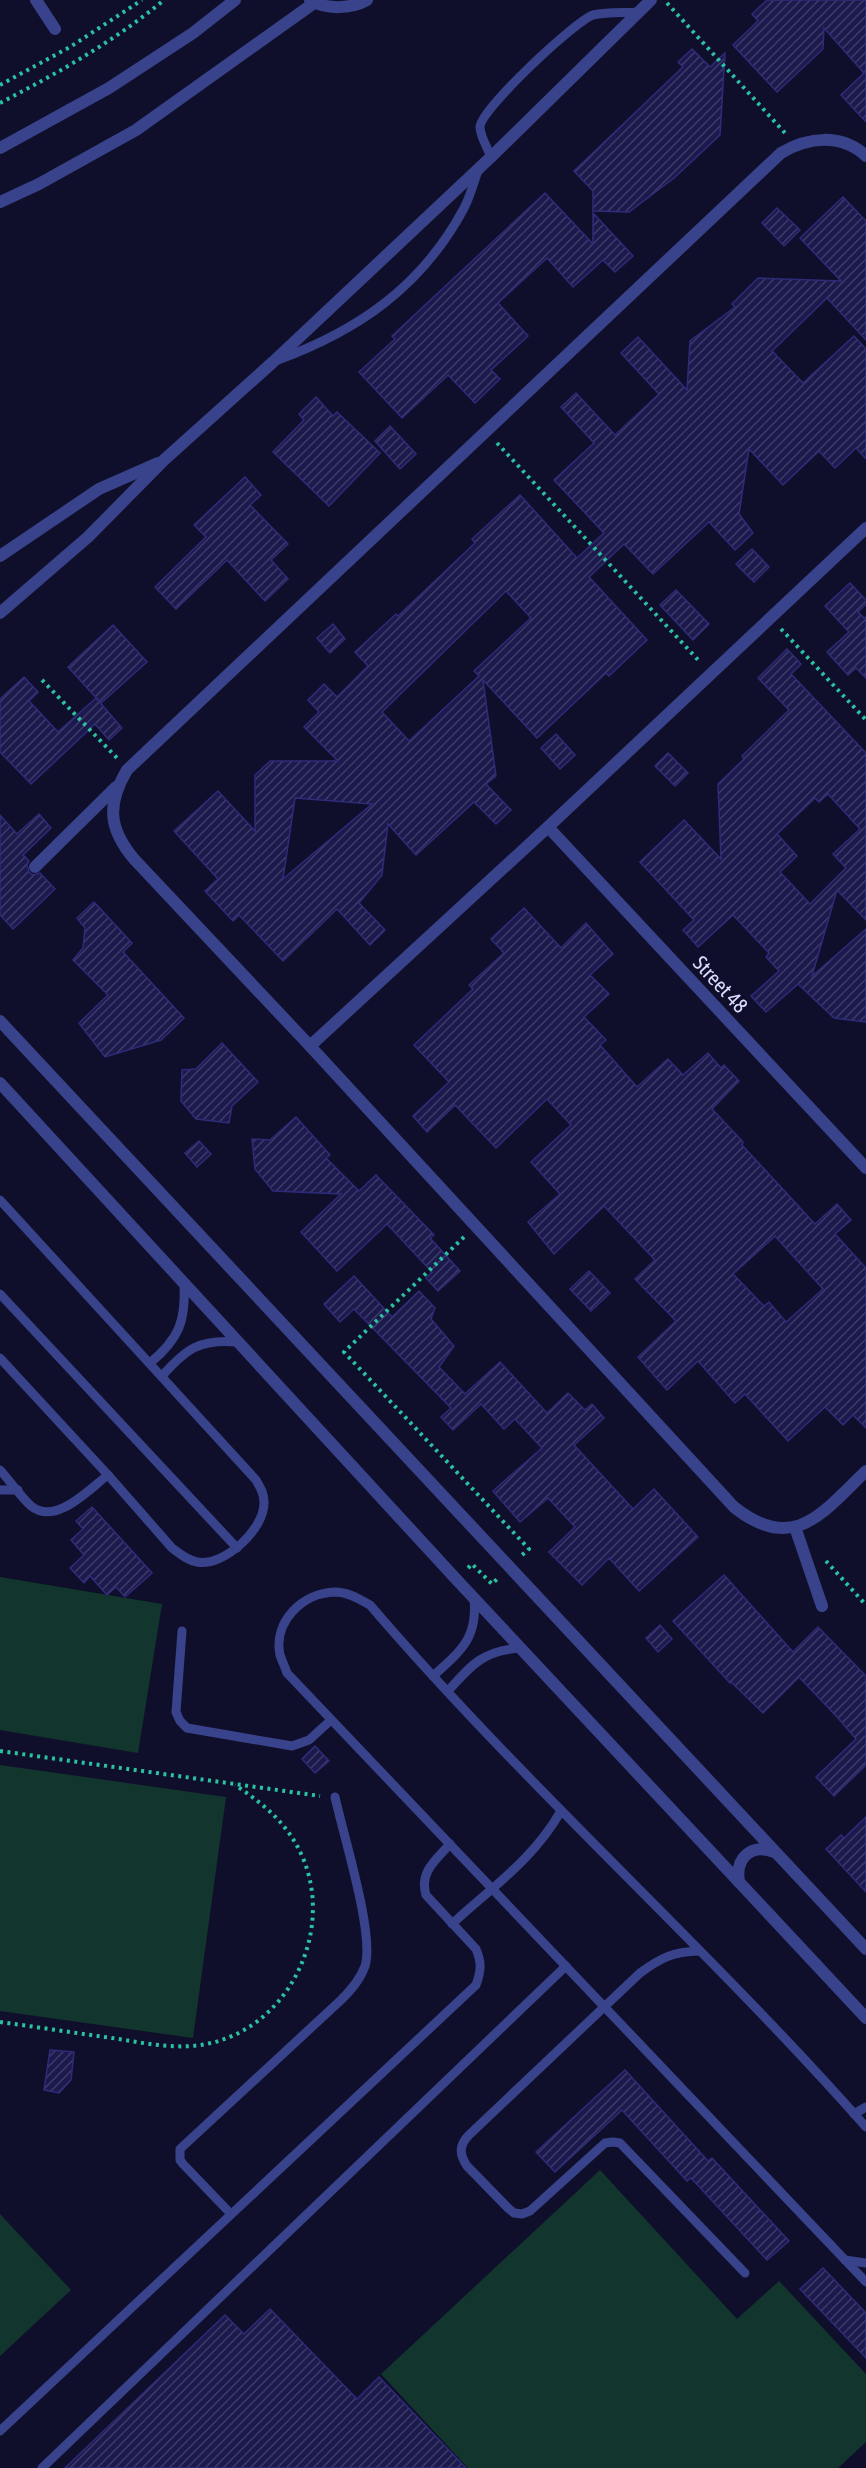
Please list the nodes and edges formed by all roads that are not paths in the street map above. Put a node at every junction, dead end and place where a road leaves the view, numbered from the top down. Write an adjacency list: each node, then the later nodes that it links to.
1 (36, 0): 7 (street)
2 (235, 0): 8 (street)
3 (367, 0): 5 (street)
4 (651, 0): 6 (street)
5 (312, 1): 12 (street)
6 (639, 12): 10 (street); 10 (lane)
7 (55, 30)
8 (0, 148)
9 (866, 156): 18 (street)
10 (491, 157): 11 (street)
11 (478, 169): 13 (street); 13 (lane)
12 (0, 202)
13 (273, 362): 14 (street)
14 (164, 460): 16 (street); 17 (street)
15 (866, 528): 19 (street)
16 (0, 556)
17 (0, 613)
18 (117, 786): 20 (street); 22 (street)
19 (548, 828): 22 (street); 24 (street, Street 48)
20 (35, 867)
21 (0, 1021): 49 (street)
22 (310, 1046): 37 (street)
23 (0, 1083): 26 (street)
24 (866, 1168)
25 (0, 1200): 30 (lane)
26 (184, 1284): 28 (street); 30 (lane)
27 (0, 1294): 38 (lane)
28 (237, 1342): 31 (lane); 39 (street)
29 (0, 1358): 34 (lane)
30 (150, 1363): 31 (lane)
31 (162, 1376): 38 (lane)
32 (0, 1470): 36 (lane)
33 (866, 1471): 37 (street)
34 (108, 1475): 36 (lane); 38 (lane)
35 (0, 1490): 36 (lane)
36 (18, 1490)
37 (795, 1527): 40 (street)
38 (237, 1548)
39 (474, 1598): 42 (street); 43 (lane)
40 (822, 1606)
41 (182, 1631): 45 (lane)
42 (522, 1648): 44 (lane); 50 (street)
43 (433, 1676): 44 (lane); 45 (lane)
44 (448, 1691): 47 (lane)
45 (331, 1719): 48 (lane)
46 (335, 1797): 61 (lane)
47 (561, 1811): 51 (lane); 54 (lane)
48 (450, 1844): 51 (lane); 52 (lane)
49 (775, 1852): 50 (street); 53 (street)
50 (739, 1882): 57 (street)
51 (491, 1888): 52 (lane); 55 (lane)
52 (452, 1924): 61 (lane)
53 (866, 1949)
54 (699, 1951): 56 (lane); 59 (lane)
55 (566, 1966): 56 (lane); 67 (lane)
56 (606, 2006): 62 (lane); 64 (lane)
57 (866, 2018)
58 (866, 2107): 59 (lane)
59 (854, 2114): 60 (lane)
60 (866, 2127)
61 (231, 2214): 66 (lane)
62 (845, 2260): 63 (lane); 65 (lane)
63 (866, 2263)
64 (745, 2273)
65 (866, 2282)
66 (0, 2431)
67 (42, 2468)

